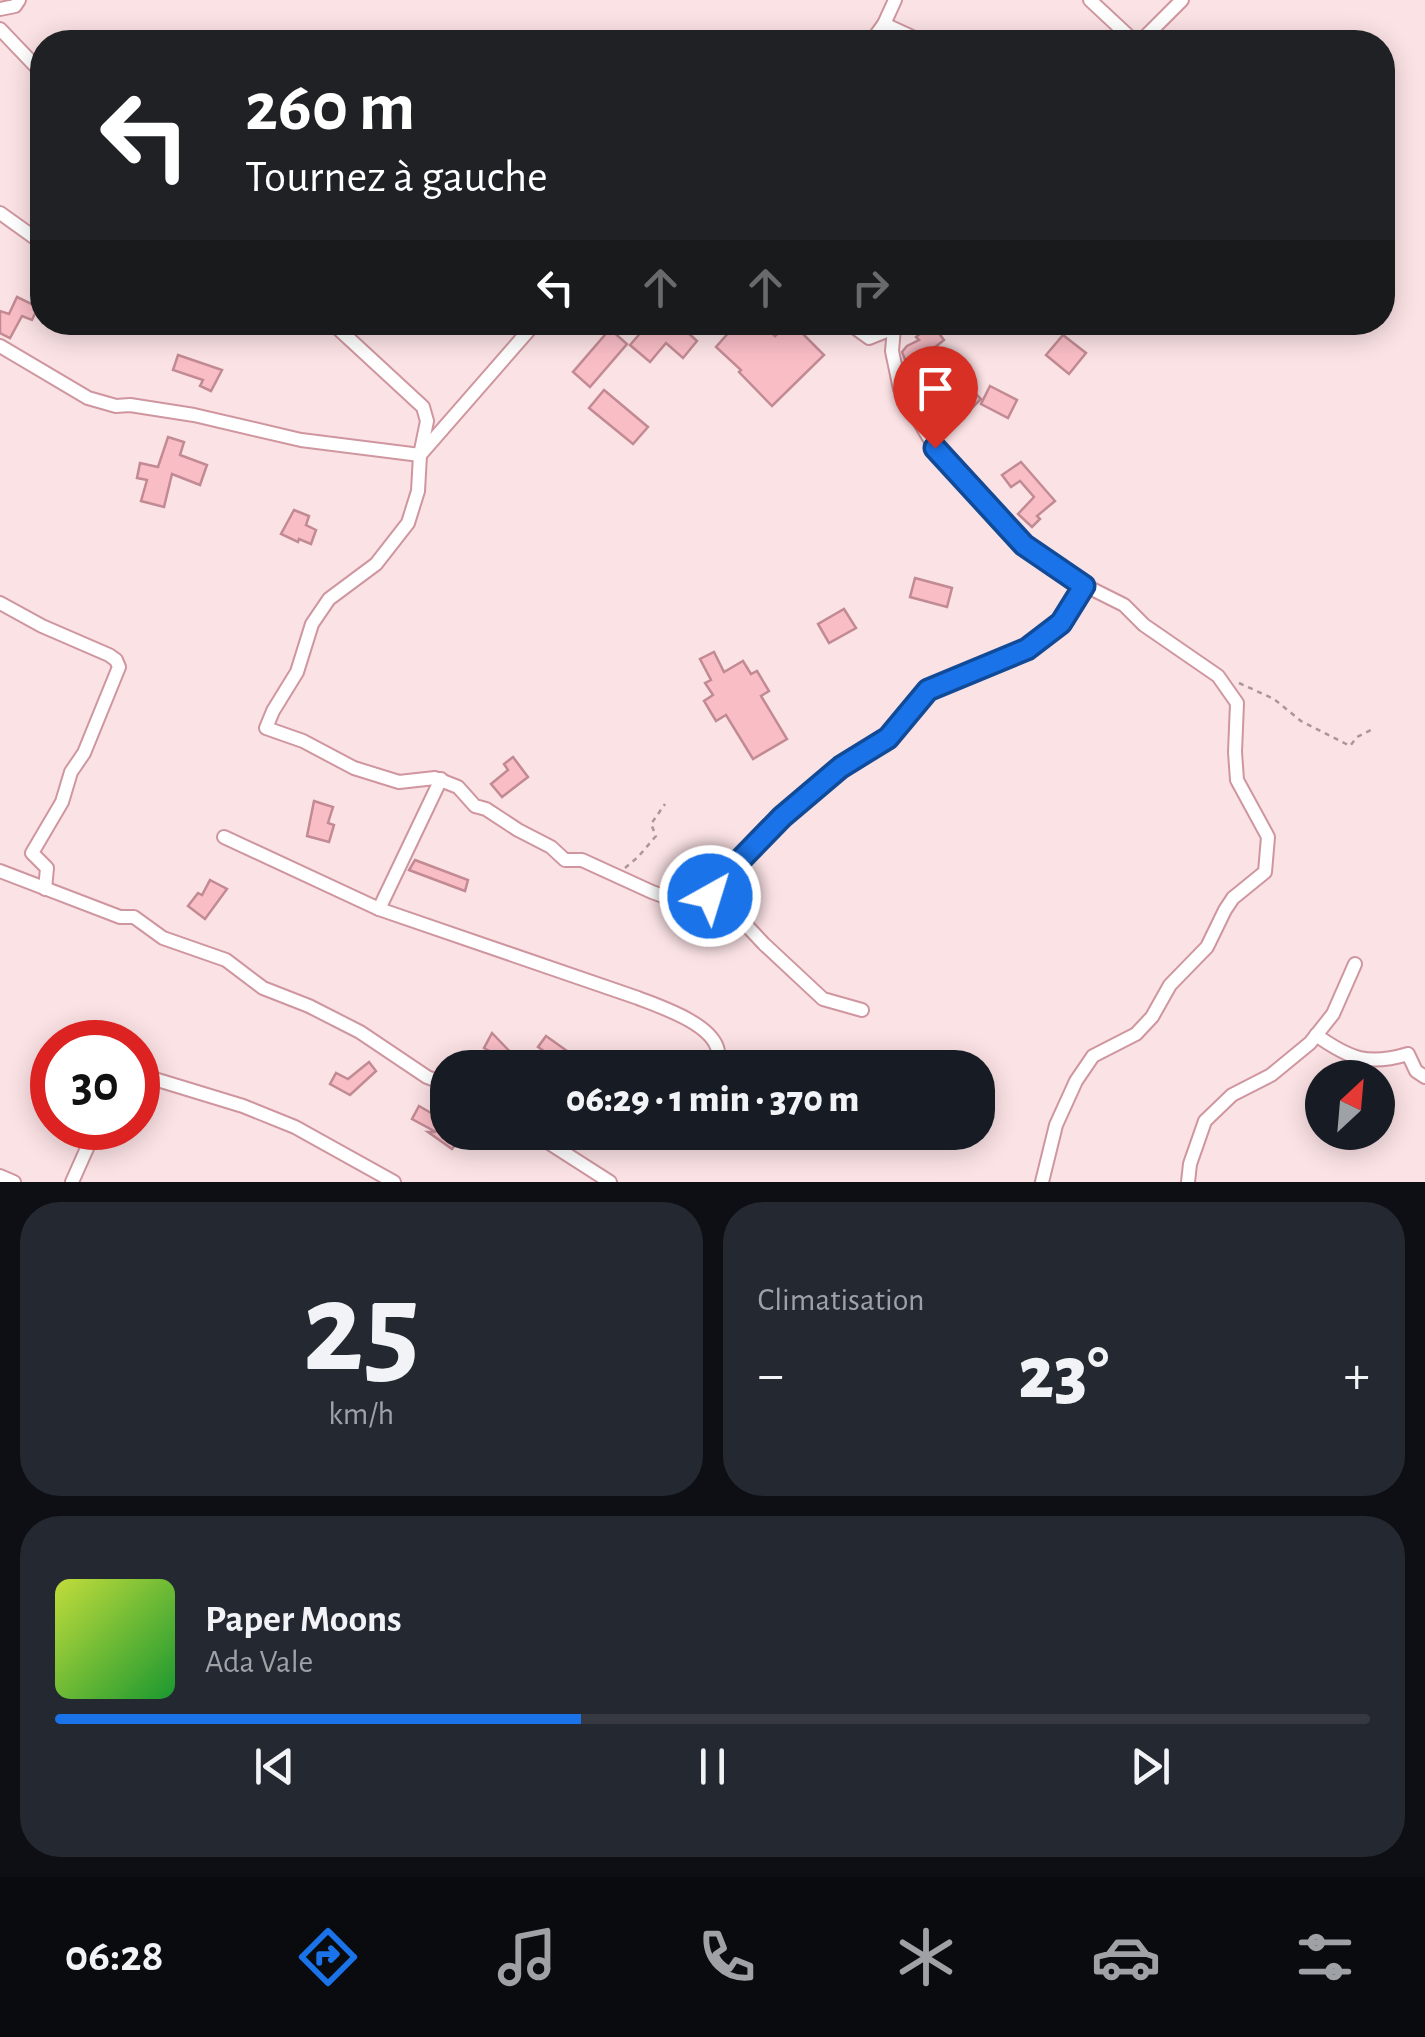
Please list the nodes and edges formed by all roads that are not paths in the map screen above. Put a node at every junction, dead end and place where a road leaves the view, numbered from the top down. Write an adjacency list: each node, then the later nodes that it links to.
1 (19, 0): 5 (street)
2 (895, 0): 6 (street)
3 (1090, 0): 10 (street)
4 (1182, 0): 11 (street)
5 (0, 9)
6 (884, 24): 8 (street); 9 (street)
7 (0, 28): 12 (street)
8 (880, 30)
9 (897, 30)
10 (1124, 30)
11 (1150, 30)
12 (30, 60)
13 (0, 213): 14 (street)
14 (30, 235)
15 (345, 335): 19 (street)
16 (525, 335): 19 (street)
17 (897, 335): 20 (street)
18 (0, 346): 19 (street)
19 (420, 454): 22 (street)
20 (1084, 586): 26 (street); 42 (street)
21 (0, 603): 25 (street)
22 (440, 779): 26 (street); 27 (street)
23 (224, 837): 27 (street)
24 (0, 871): 25 (street)
25 (45, 889): 33 (street)
26 (714, 890): 29 (street)
27 (378, 909): 31 (street)
28 (1355, 964): 30 (street)
29 (862, 1010)
30 (1316, 1035): 32 (street); 43 (street)
31 (718, 1050)
32 (1425, 1077)
33 (430, 1078)
34 (160, 1081): 40 (street)
35 (86, 1150): 39 (street)
36 (560, 1150): 41 (street)
37 (0, 1176): 38 (street)
38 (14, 1182)
39 (72, 1182)
40 (394, 1182)
41 (610, 1182)
42 (1042, 1182)
43 (1188, 1182)

